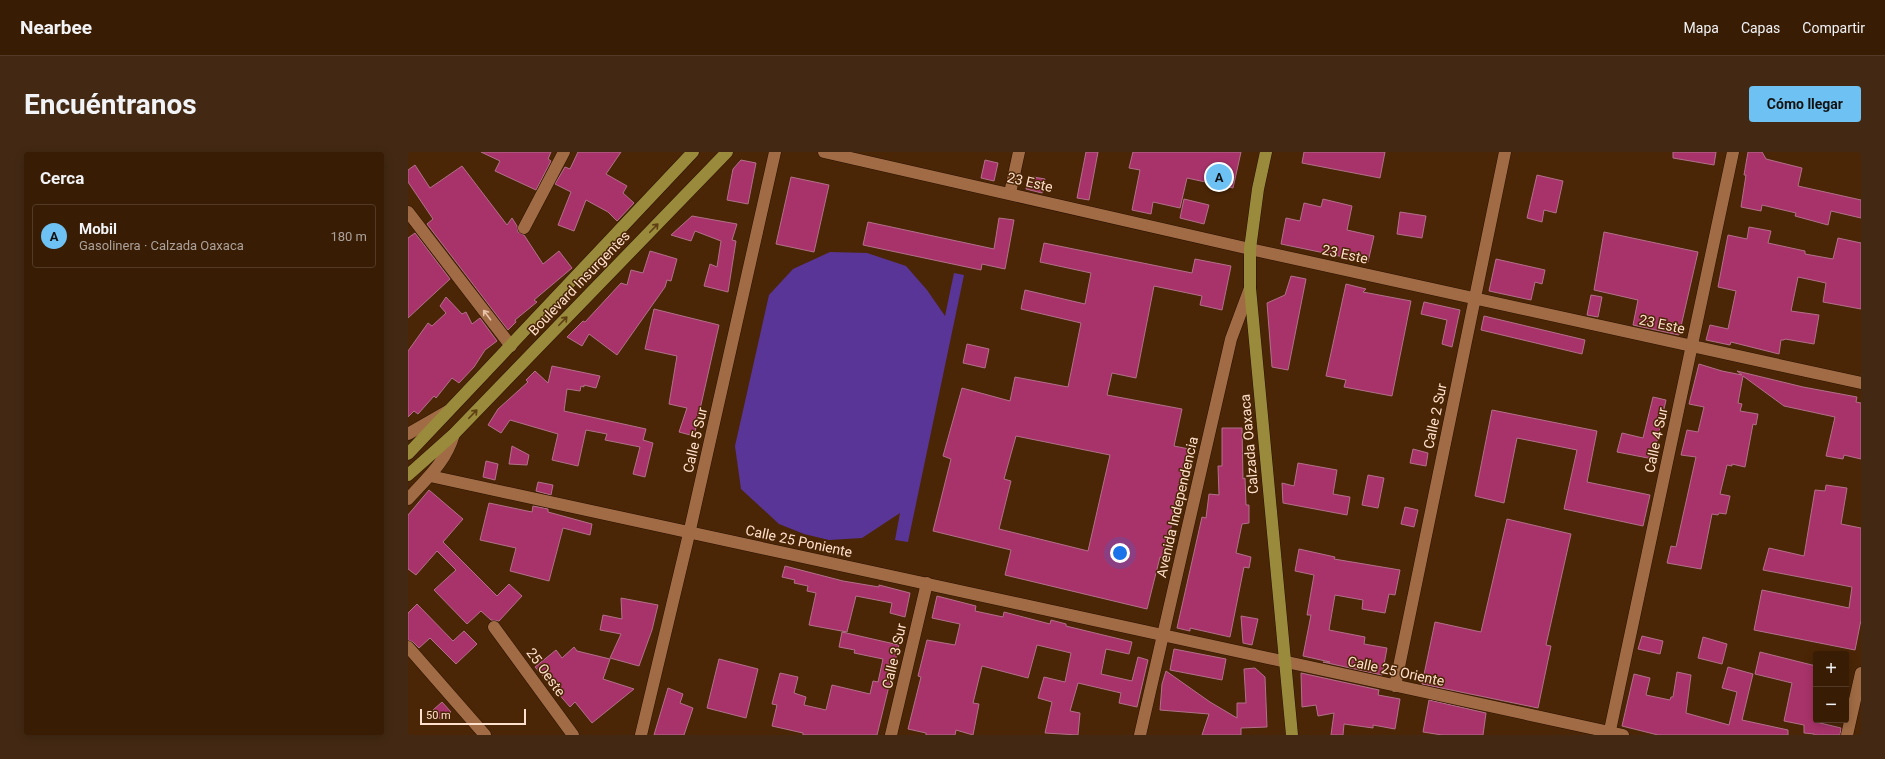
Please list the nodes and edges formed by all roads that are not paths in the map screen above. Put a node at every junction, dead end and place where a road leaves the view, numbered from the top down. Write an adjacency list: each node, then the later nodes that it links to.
1 (564, 152): 12 (street)
2 (693, 152): 16 (main road, Boulevard Insurgentes)
3 (727, 152): 21 (main road, Boulevard Insurgentes, one-way to 3)
4 (775, 152): 26 (street, Calle 5 Sur)
5 (824, 152): 10 (street, 23 Este)
6 (1019, 152): 10 (street)
7 (1266, 152): 13 (main road, Calzada Oaxaca)
8 (1505, 152): 15 (street, Calle 2 Sur)
9 (1733, 152): 17 (street, Calle 4 Sur)
10 (1010, 193): 13 (street, 23 Este)
11 (408, 212): 16 (street, one-way to 11)
12 (524, 228)
13 (1250, 249): 14 (main road, Calzada Oaxaca); 15 (street, 23 Este)
14 (1250, 288): 29 (street, Avenida Independencia); 31 (main road, Calzada Oaxaca)
15 (1474, 298): 17 (street, 23 Este); 33 (street, Calle 2 Sur)
16 (511, 346): 19 (main road, Boulevard Insurgentes)
17 (1691, 346): 18 (street, 23 Este); 34 (street, Calle 4 Sur)
18 (1861, 383)
19 (451, 410): 20 (street, Boulevard Insurgentes); 22 (main road, Boulevard Insurgentes)
20 (408, 434)
21 (454, 434): 23 (main road, Boulevard Insurgentes); 24 (street, Boulevard Insurgentes)
22 (409, 452)
23 (408, 475)
24 (430, 476): 25 (street, Boulevard Insurgentes); 26 (street, Calle 25 Poniente)
25 (408, 499)
26 (689, 534): 27 (street, Calle 25 Poniente); 37 (street, Calle 5 Sur)
27 (927, 583): 29 (street, Calle 25 Poniente); 38 (street, Calle 3 Sur)
28 (494, 627): 36 (street, 25 Oeste)
29 (1162, 635): 31 (street, Calle 25 Oriente); 39 (street, Avenida Independencia)
30 (408, 647): 35 (street)
31 (1284, 662): 33 (street, Calle 25 Oriente); 40 (main road, Calzada Oaxaca)
32 (1861, 673): 42 (street)
33 (1395, 686): 34 (street, Calle 25 Oriente)
34 (1609, 734): 41 (street, Calle 25 Oriente)
35 (485, 735)
36 (574, 735)
37 (642, 735)
38 (891, 735)
39 (1140, 735)
40 (1292, 735)
41 (1623, 735)
42 (1848, 735)

